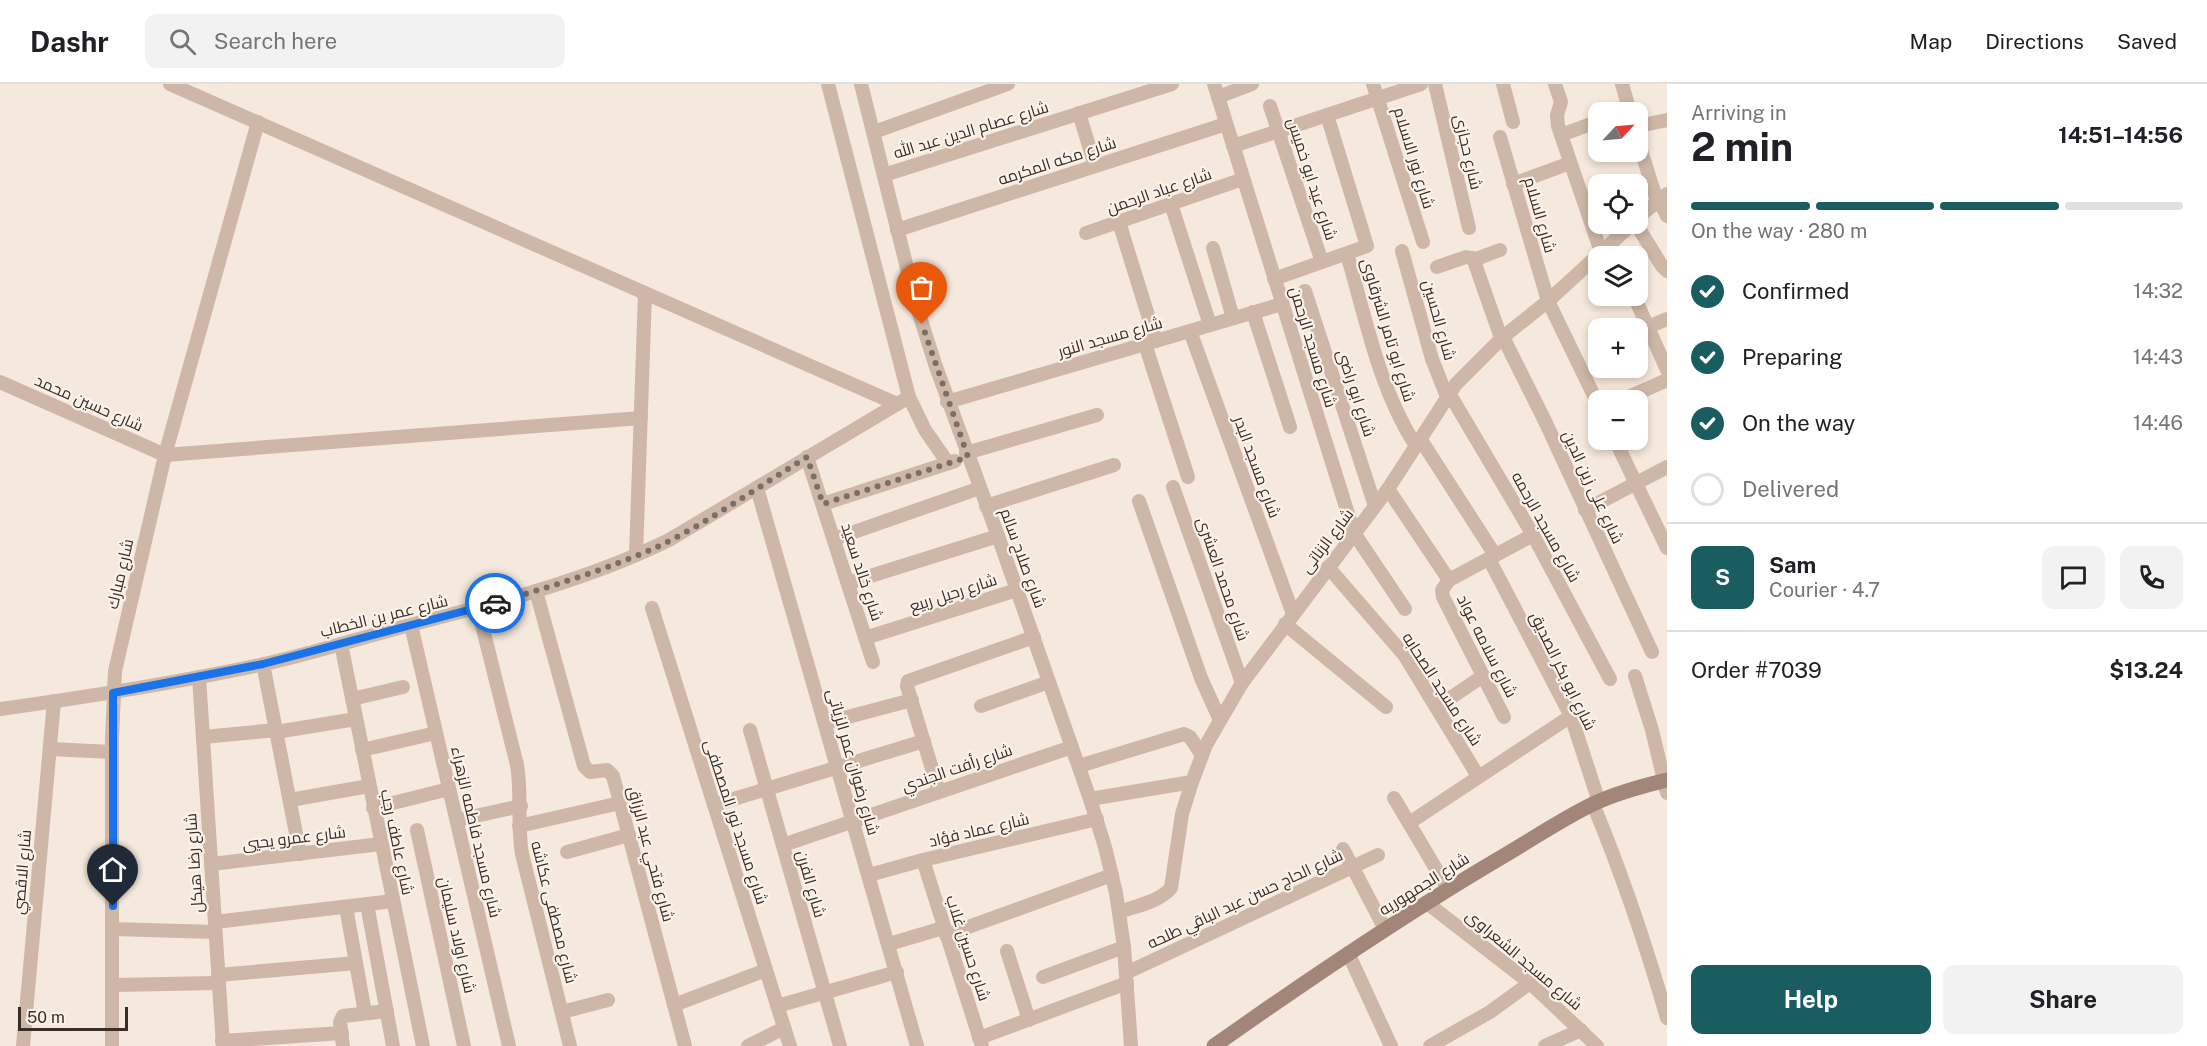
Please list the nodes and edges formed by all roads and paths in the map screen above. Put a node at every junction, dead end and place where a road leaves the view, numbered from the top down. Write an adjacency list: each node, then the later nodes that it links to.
1 (170, 84): 20 (street)
2 (828, 84): 77 (street)
3 (861, 84): 26 (street, شارع صلاح سالم)
4 (1008, 84): 26 (street)
5 (1172, 84): 17 (street, شارع عصام الدين عبد الله)
6 (1252, 84): 13 (street)
7 (1373, 84): 14 (street, شارع نور الاسلام)
8 (1421, 84): 14 (street)
9 (1435, 84): 41 (street, شارع حجازى)
10 (1503, 84): 21 (street)
11 (1555, 84): 27 (street)
12 (1622, 84): 15 (street)
13 (1216, 90): 22 (street, شارع مسجد الرحمن)
14 (1378, 98): 18 (street); 46 (street, شارع نور الاسلام)
15 (1627, 102)
16 (1270, 106): 25 (street, شارع عيد ابو خميس)
17 (1079, 113): 32 (street); 33 (street, شارع عصام الدين عبد الله)
18 (1327, 115): 25 (street); 52 (street, شارع ابو تامر الشرقاوى)
19 (1667, 120): 23 (street)
20 (258, 122): 60 (street); 84 (street, شارع مبارك)
21 (1513, 122)
22 (1226, 124): 29 (street, شارع مسجد الرحمن); 32 (street, شارع مكه المكرمه)
23 (1648, 124)
24 (1588, 125): 27 (street)
25 (1279, 131): 29 (street); 54 (street, شارع عيد ابو خميس)
26 (874, 132): 33 (street, شارع صلاح سالم)
27 (1561, 135): 31 (street)
28 (1500, 137): 35 (street, شارع السلام)
29 (1233, 146): 34 (street, شارع مسجد الرحمن)
30 (1646, 162): 36 (street)
31 (1570, 163): 35 (street); 47 (street)
32 (1095, 166): 42 (street, شارع مكه المكرمه)
33 (884, 175): 42 (street, شارع صلاح سالم)
34 (1243, 180): 37 (street, شارع عباد الرحمن); 58 (street, شارع مسجد الرحمن)
35 (1513, 184): 61 (street, شارع السلام)
36 (1661, 198): 38 (street); 39 (street)
37 (1171, 204): 40 (street, شارع عباد الرحمن); 66 (street)
38 (1648, 209)
39 (1667, 216)
40 (1119, 222): 43 (street, شارع عباد الرحمن); 70 (street)
41 (1469, 228)
42 (897, 230): 78 (street, شارع صلاح سالم)
43 (1086, 233)
44 (1624, 234): 48 (street, شارع الزناتى)
45 (1642, 234): 57 (street)
46 (1423, 242)
47 (1608, 246)
48 (1614, 246)
49 (1212, 248): 64 (street)
50 (1500, 250): 53 (street)
51 (1402, 251): 76 (street, شارع الحسين)
52 (1347, 254): 54 (street); 82 (street, شارع ابو تامر الشرقاوى)
53 (1473, 258): 55 (street); 69 (street, شارع على زين الدين)
54 (1322, 262): 58 (street)
55 (1437, 267)
56 (1588, 269): 61 (street, شارع الزناتى)
57 (1667, 271)
58 (1274, 279): 62 (street, شارع مسجد الرحمن)
59 (1305, 291): 99 (street, شارع ابو راضى)
60 (645, 293): 77 (street); 80 (street)
61 (1548, 301): 69 (street, شارع الزناتى); 74 (street, شارع السلام)
62 (1282, 304): 63 (street, شارع مسجد النور); 101 (street, شارع مسجد الرحمن)
63 (1253, 312): 64 (street, شارع مسجد النور); 81 (street)
64 (1233, 318): 66 (street, شارع مسجد النور)
65 (1667, 319): 67 (street)
66 (1210, 325): 68 (street, شارع مسجد النور)
67 (1648, 327): 71 (street)
68 (1190, 331): 70 (street, شارع مسجد النور); 116 (street, شارع مسجد البدر)
69 (1502, 338): 76 (street, شارع الزناتى); 100 (street, شارع على زين الدين)
70 (1150, 342): 78 (street, شارع مسجد النور); 90 (street)
71 (1667, 370)
72 (1667, 380): 75 (street)
73 (0, 382): 84 (street, شارع حسين محمد)
74 (1591, 390)
75 (1644, 390)
76 (1448, 395): 82 (street, شارع الزناتى); 102 (street, شارع مسجد الرحمه)
77 (903, 400): 86 (street, شارع عمر بن الخطاب); 87 (street)
78 (947, 402): 85 (street, شارع صلاح سالم)
79 (1097, 415): 85 (street)
80 (641, 418): 84 (street); 106 (street)
81 (1290, 427)
82 (1419, 443): 95 (street, شارع الزناتى); 107 (street, شارع ابو بكر الصديق)
83 (1620, 450): 91 (street)
84 (165, 455): 131 (street, شارع مبارك)
85 (967, 455): 87 (street); 94 (street, شارع صلاح سالم)
86 (807, 457): 93 (street, شارع عمر بن الخطاب); 97 (street, شارع خالد سعيد)
87 (948, 463): 97 (street)
88 (1114, 465): 98 (street)
89 (1667, 467): 91 (street)
90 (1188, 477)
91 (1635, 482): 100 (street); 105 (street)
92 (1173, 487): 129 (street, شارع محمد العشرى)
93 (757, 488): 106 (street, شارع عمر بن الخطاب); 143 (street, شارع رضوان عمر الزياتى)
94 (980, 488): 98 (street, شارع صلاح سالم); 104 (street)
95 (1388, 489): 99 (street, شارع الزناتى); 109 (street)
96 (1139, 501): 142 (street)
97 (823, 504): 104 (street, شارع خالد سعيد)
98 (987, 506): 103 (street, شارع صلاح سالم)
99 (1375, 506): 101 (street, شارع الزناتى)
100 (1585, 510): 121 (street, شارع على زين الدين)
101 (1354, 533): 108 (street, شارع الزناتى); 115 (street, شارع مسجد الرحمن)
102 (1533, 535): 107 (street, شارع سلامه عواد); 127 (street, شارع مسجد الرحمه)
103 (998, 536): 110 (street); 111 (street, شارع صلاح سالم)
104 (834, 538): 110 (street, شارع خالد سعيد)
105 (1667, 548)
106 (636, 555): 112 (street, شارع عمر بن الخطاب)
107 (1492, 557): 109 (street, شارع سلامه عواد); 139 (street, شارع ابو بكر الصديق)
108 (1328, 567): 116 (street, شارع الزناتى); 136 (street, شارع مسجد الصحابه)
109 (1449, 580): 124 (street, شارع سلامه عواد)
110 (848, 583): 119 (street, شارع خالد سعيد)
111 (1017, 590): 118 (street, شارع صلاح سالم); 119 (street, شارع رحيل ربيع)
112 (536, 591): 114 (street, شارع عمر بن الخطاب); 166 (street, شارع فتحي عبد الرزاق)
113 (652, 608): 168 (street, شارع مسجد نور المصطفى)
114 (478, 609): 117 (street, شارع عمر بن الخطاب); 169 (street, شارع مصطفى عكاشه)
115 (1405, 609)
116 (1289, 619): 129 (street, شارع الزناتى); 137 (street)
117 (411, 625): 120 (street, شارع عمر بن الخطاب); 146 (street, شارع مسجد فاطمه الزهراء)
118 (1034, 637): 128 (street, شارع صلاح سالم); 133 (street)
119 (865, 638): 122 (street, شارع خالد سعيد)
120 (341, 644): 123 (street, شارع عمر بن الخطاب); 132 (street, شارع عاطف رجب)
121 (1652, 652)
122 (873, 662)
123 (263, 664): 126 (street, شارع عمر بن الخطاب); 145 (street)
124 (1483, 676): 136 (street); 140 (street, شارع سلامه عواد)
125 (1635, 676): 158 (street)
126 (200, 677): 131 (street, شارع عمر بن الخطاب); 147 (street, شارع رضا هيكل)
127 (1610, 679)
128 (1049, 682): 135 (street); 149 (street, شارع صلاح سالم)
129 (1242, 683): 142 (street, شارع الزناتى)
130 (403, 687): 132 (street)
131 (113, 693): 134 (street, شارع عمر بن الخطاب); 152 (street, شارع مبارك)
132 (352, 699): 141 (street, شارع عاطف رجب)
133 (912, 700): 143 (street); 148 (street)
134 (54, 701): 138 (street, شارع عمر بن الخطاب); 150 (street, شارع الاقصي)
135 (981, 706)
136 (1437, 706): 156 (street, شارع مسجد الصحابه)
137 (1386, 707)
138 (0, 709)
139 (1571, 716): 156 (street); 167 (street, شارع ابو بكر الصديق)
140 (1504, 717)
141 (356, 719): 145 (street); 151 (street, شارع عاطف رجب)
142 (1220, 720): 153 (street, شارع الزناتى)
143 (825, 723): 155 (street, شارع رضوان عمر الزياتى)
144 (750, 730): 161 (street, شارع الفرن)
145 (276, 731): 147 (street); 165 (street)
146 (436, 733): 151 (street); 160 (street, شارع مسجد فاطمه الزهراء)
147 (203, 737): 185 (street, شارع رضا هيكل)
148 (924, 741): 155 (street); 162 (street)
149 (1072, 747): 154 (street, شارع صلاح سالم); 162 (street, شارع رأفت الجندي)
150 (50, 749): 152 (street); 225 (street, شارع الاقصي)
151 (362, 750): 159 (street, شارع عاطف رجب)
152 (112, 752): 196 (street, شارع مبارك)
153 (1202, 755): 154 (street); 157 (street, شارع الزناتى)
154 (1079, 766): 164 (street, شارع صلاح سالم)
155 (838, 768): 161 (street); 173 (street, شارع رضوان عمر الزياتى)
156 (1478, 776): 174 (street)
157 (1192, 782): 164 (street); 194 (street, شارع الزناتى)
158 (1666, 785): 167 (main road, شارع الجمهوريه)
159 (369, 786): 165 (street); 170 (street, شارع عاطف رجب)
160 (449, 789): 170 (street); 172 (street, شارع مسجد فاطمه الزهراء)
161 (767, 789): 168 (street); 179 (street, شارع الفرن)
162 (939, 792): 173 (street, شارع رأفت الجندي)
163 (1394, 798): 174 (street)
164 (1090, 799): 171 (street, شارع صلاح سالم)
165 (290, 800): 182 (street)
166 (620, 803): 175 (street); 177 (street, شارع فتحي عبد الرزاق)
167 (1596, 803): 189 (main road, شارع الجمهوريه); 218 (street, شارع ابو بكر الصديق)
168 (714, 805): 204 (street, شارع مسجد نور المصطفى)
169 (521, 806): 172 (street); 175 (street, شارع مصطفى عكاشه)
170 (374, 808): 178 (street, شارع عاطف رجب)
171 (1097, 819): 184 (street, شارع عماد فؤاد); 188 (street, شارع صلاح سالم)
172 (457, 820): 230 (street, شارع مسجد فاطمه الزهراء)
173 (853, 821): 179 (street, شارع رأفت الجندي); 187 (street, شارع رضوان عمر الزياتى)
174 (1409, 823): 189 (street)
175 (519, 826): 216 (street, شارع مصطفى عكاشه)
176 (417, 830): 229 (street, شارع اولاد سليمان)
177 (629, 835): 181 (street); 213 (street, شارع فتحي عبد الرزاق)
178 (381, 844): 182 (street, شارع عمرو يحيي); 190 (street, شارع عاطف رجب)
179 (783, 845): 211 (street, شارع الفرن)
180 (1343, 849): 186 (street)
181 (567, 852)
182 (300, 854): 185 (street, شارع عمرو يحيي)
183 (1378, 855): 186 (street, شارع الحاج حسن عبد الباقي طلحه)
184 (923, 860): 187 (street, شارع عماد فؤاد); 198 (street, شارع حسين غلاب)
185 (211, 864): 195 (street, شارع رضا هيكل)
186 (1352, 867): 197 (street); 207 (street, شارع الحاج حسن عبد الباقي طلحه)
187 (869, 875): 199 (street, شارع رضوان عمر الزياتى)
188 (1112, 875): 194 (street, شارع صلاح سالم); 198 (street)
189 (1448, 889): 191 (main road, شارع الجمهوريه)
190 (393, 901): 192 (street); 228 (street, شارع عاطف رجب)
191 (1427, 903): 197 (main road, شارع الجمهوريه); 209 (street, شارع مسجد الشعراوى)
192 (367, 904): 193 (street); 215 (street)
193 (346, 907): 195 (street); 203 (street)
194 (1119, 912): 200 (street, شارع صلاح سالم)
195 (215, 927): 196 (street); 208 (street, شارع رضا هيكل)
196 (113, 928): 210 (street, شارع مبارك)
197 (1385, 929): 202 (main road, شارع الجمهوريه)
198 (944, 932): 199 (street); 223 (street, شارع حسين غلاب)
199 (889, 944): 205 (street, شارع رضوان عمر الزياتى)
200 (1124, 947): 206 (street); 207 (street, شارع صلاح سالم)
201 (1007, 951): 219 (street)
202 (1348, 953): 238 (main road, شارع الجمهوريه); 239 (street)
203 (356, 963): 208 (street); 217 (street)
204 (766, 970): 213 (street); 214 (street, شارع مسجد نور المصطفى)
205 (897, 972): 211 (street); 236 (street, شارع رضوان عمر الزياتى)
206 (1043, 977)
207 (1126, 978): 219 (street, شارع الحاج حسن عبد الباقي طلحه); 237 (street, شارع صلاح سالم)
208 (219, 979): 210 (street); 224 (street, شارع رضا هيكل)
209 (1530, 983): 221 (street, شارع مسجد الشعراوى); 240 (street)
210 (113, 985): 226 (street, شارع مبارك)
211 (825, 993): 214 (street); 235 (street, شارع الفرن)
212 (608, 1000): 216 (street)
213 (674, 1005): 232 (street, شارع فتحي عبد الرزاق)
214 (777, 1006): 220 (street, شارع مسجد نور المصطفى)
215 (387, 1011): 217 (street); 227 (street)
216 (562, 1012): 231 (street, شارع مصطفى عكاشه)
217 (365, 1013): 222 (street)
218 (1667, 1018)
219 (1029, 1020): 223 (street, شارع الحاج حسن عبد الباقي طلحه)
220 (784, 1028): 233 (street); 234 (street, شارع مسجد نور المصطفى)
221 (1581, 1030): 241 (street); 242 (street, شارع مسجد الشعراوى)
222 (342, 1040): 224 (street)
223 (980, 1042)
224 (222, 1044)
225 (22, 1046)
226 (111, 1046)
227 (393, 1046)
228 (423, 1046)
229 (464, 1046)
230 (509, 1046)
231 (570, 1046)
232 (685, 1046)
233 (748, 1046)
234 (790, 1046)
235 (840, 1046)
236 (917, 1046)
237 (1131, 1046)
238 (1214, 1046)
239 (1391, 1046)
240 (1430, 1046)
241 (1545, 1046)
242 (1597, 1046)

